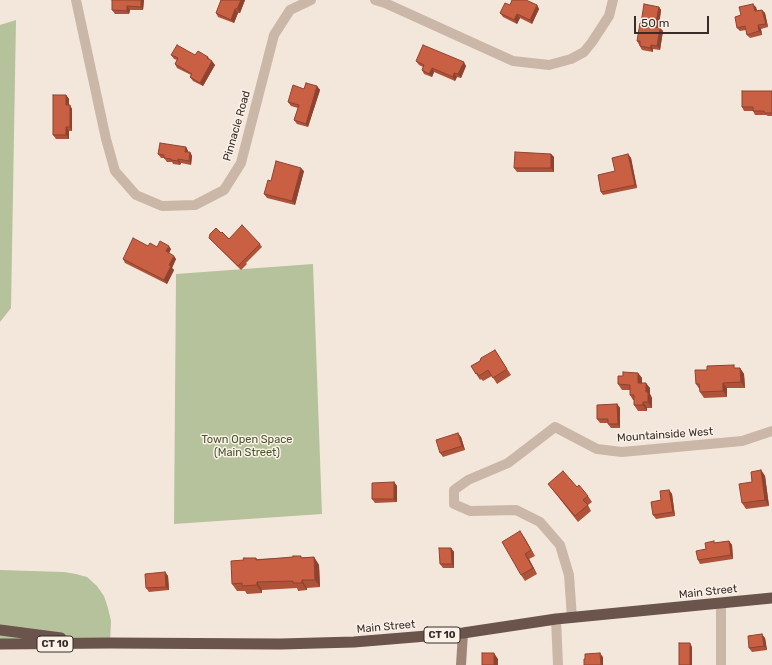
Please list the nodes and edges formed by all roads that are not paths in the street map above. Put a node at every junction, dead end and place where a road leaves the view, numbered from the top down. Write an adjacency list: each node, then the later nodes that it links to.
1 (76, 0): 2 (street, Pinnacle Road)
2 (311, 0)
3 (375, 0): 4 (street)
4 (613, 0)
5 (772, 431): 8 (street, Mountainside West)
6 (772, 598): 7 (highway, Main Street / CT 10)
7 (721, 604): 8 (highway, Main Street / CT 10); 16 (street)
8 (572, 618): 9 (highway, Main Street / CT 10)
9 (556, 620): 11 (highway, Main Street / CT 10); 15 (street)
10 (0, 630): 13 (highway)
11 (463, 633): 13 (highway, Main Street / CT 10); 14 (main road)
12 (0, 644): 13 (highway, Main Street / CT 10)
13 (110, 644)
14 (460, 665)
15 (558, 665)
16 (721, 665)

